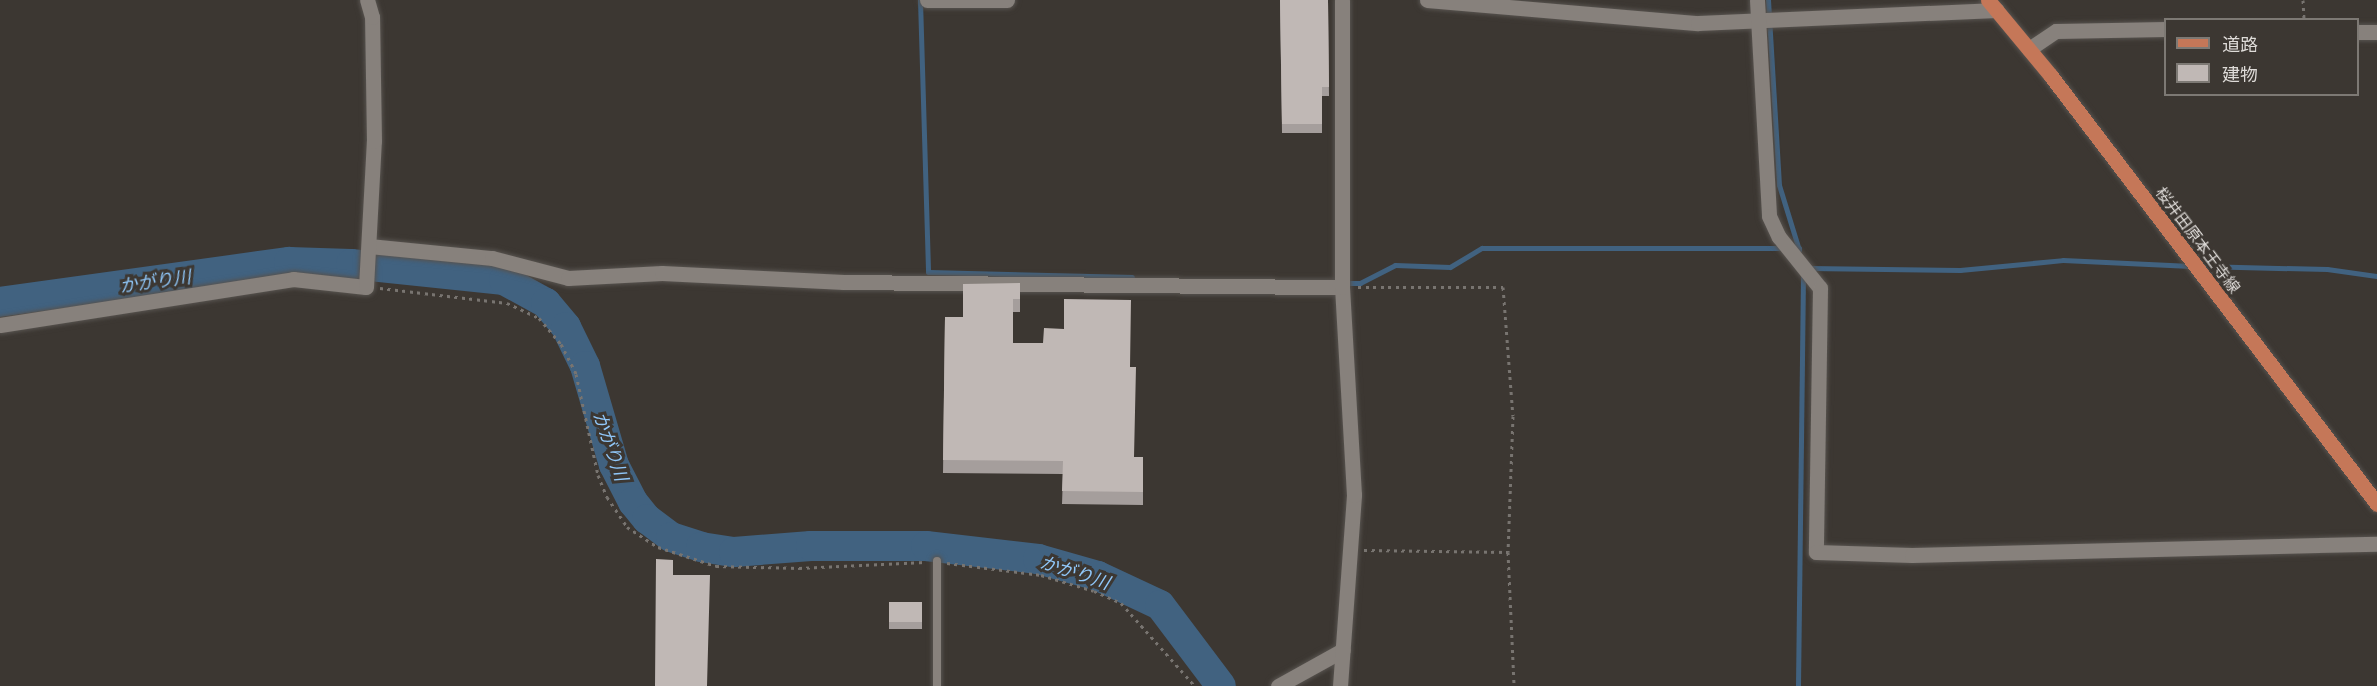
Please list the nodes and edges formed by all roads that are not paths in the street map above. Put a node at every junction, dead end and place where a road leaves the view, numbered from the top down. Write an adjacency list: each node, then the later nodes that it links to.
1 (367, 0): 13 (street)
2 (927, 0): 3 (street)
3 (1007, 0)
4 (1342, 0): 14 (street)
5 (1427, 0): 8 (street)
6 (1757, 0): 8 (street)
7 (1992, 5): 8 (street); 12 (main road, 桜井田原本王寺線)
8 (1758, 19): 17 (street)
9 (2164, 29): 12 (street)
10 (2359, 32): 11 (street)
11 (2377, 32)
12 (2030, 49): 16 (main road, 桜井田原本王寺線)
13 (369, 246): 14 (street); 15 (street)
14 (1342, 287): 19 (street)
15 (0, 325)
16 (2377, 504)
17 (2377, 544)
18 (937, 561): 20 (lane)
19 (1343, 650): 21 (street); 22 (street)
20 (937, 686)
21 (1278, 686)
22 (1340, 686)

